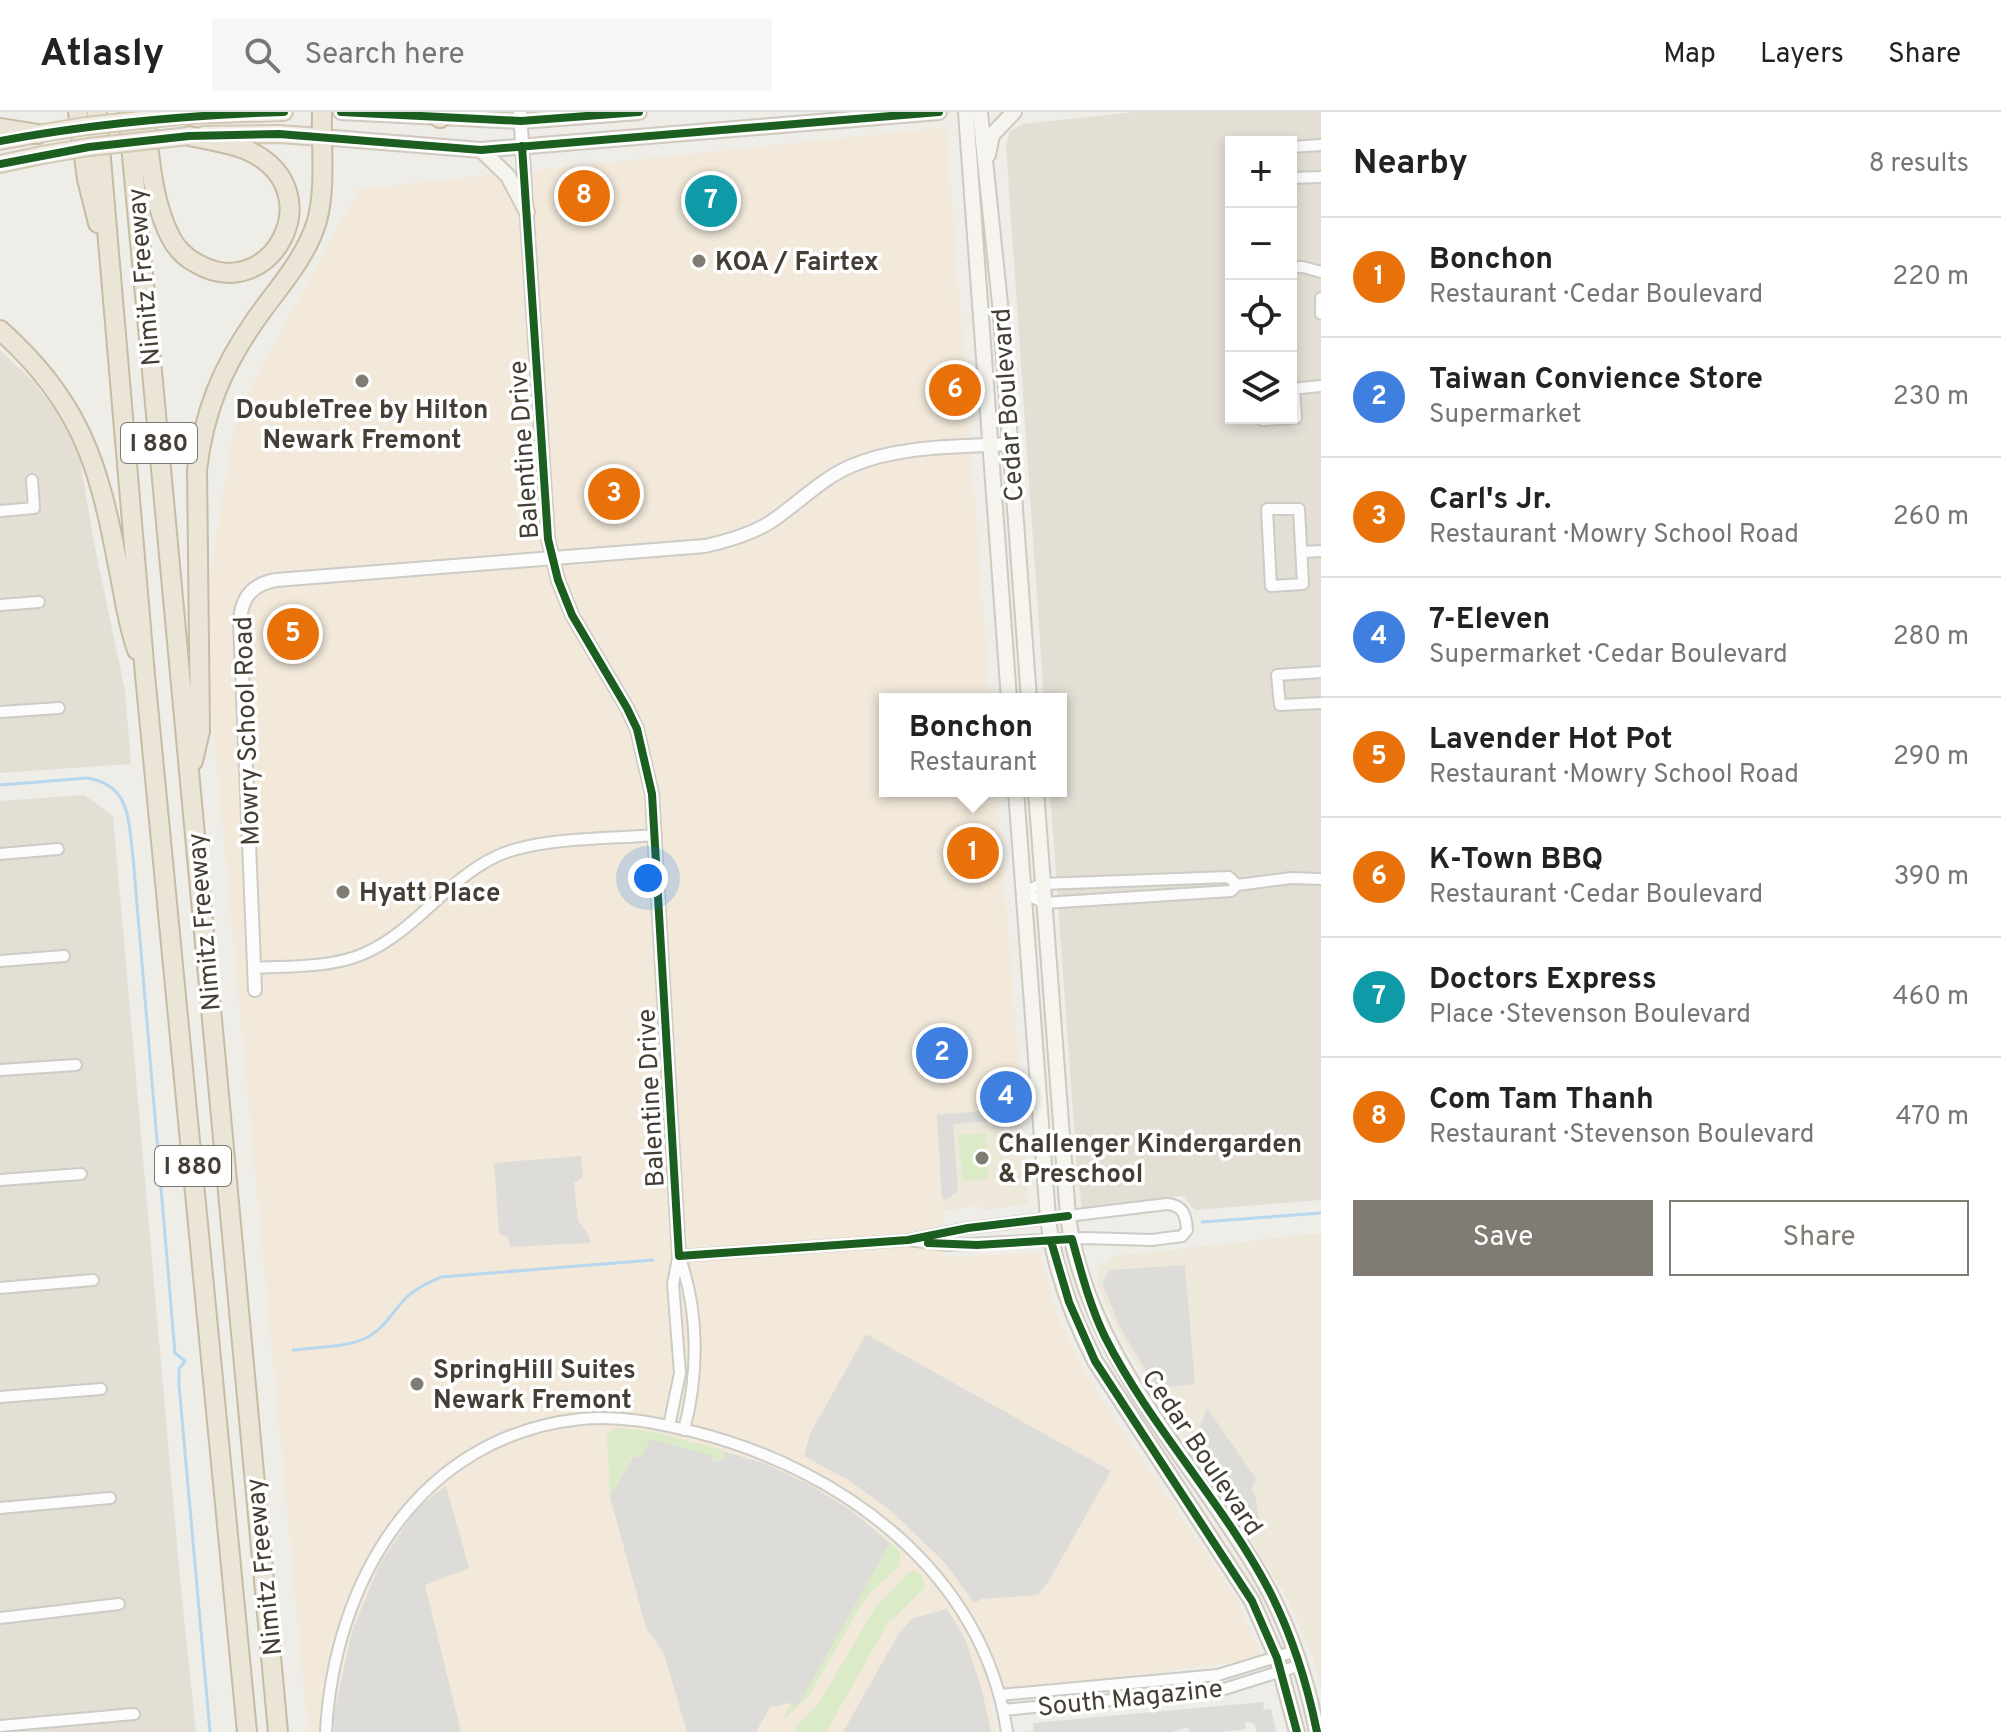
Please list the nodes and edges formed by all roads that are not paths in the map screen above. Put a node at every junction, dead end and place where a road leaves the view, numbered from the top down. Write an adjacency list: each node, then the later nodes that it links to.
1 (78, 112): 31 (highway)
2 (97, 112): 31 (highway, Nimitz Freeway / I 880)
3 (128, 112): 53 (highway, Nimitz Freeway / I 880)
4 (144, 112): 17 (highway)
5 (284, 112): 16 (main road, bridge)
6 (322, 112): 18 (highway)
7 (341, 112): 13 (main road)
8 (639, 112): 14 (main road)
9 (939, 112): 21 (main road)
10 (966, 112): 38 (main road, Cedar Boulevard)
11 (980, 112): 25 (main road, Cedar Boulevard)
12 (1014, 112): 25 (main road)
13 (435, 115): 14 (main road)
14 (520, 116): 21 (street, Balentine Drive)
15 (0, 128): 16 (highway)
16 (38, 134): 19 (main road)
17 (189, 136): 18 (main road); 24 (main road, bridge)
18 (321, 137): 23 (main road); 53 (highway)
19 (0, 141)
20 (1321, 145): 22 (street)
21 (522, 146): 23 (main road); 28 (street, Balentine Drive)
22 (1297, 147)
23 (481, 150): 28 (main road)
24 (0, 164)
25 (985, 167): 37 (main road, Cedar Boulevard)
26 (1321, 177): 27 (street)
27 (1297, 178)
28 (527, 212): 43 (street, Balentine Drive)
29 (1297, 271): 30 (street)
30 (1321, 272)
31 (114, 292): 47 (highway, Nimitz Freeway / I 880)
32 (1321, 300): 33 (street)
33 (1321, 314)
34 (0, 330): 47 (highway)
35 (1321, 386): 36 (street)
36 (1297, 388)
37 (1010, 444): 38 (street, Mowry School Road); 49 (main road, Cedar Boulevard)
38 (991, 445): 43 (street, Mowry School Road); 48 (main road, Cedar Boulevard)
39 (32, 480): 40 (street)
40 (0, 511)
41 (1321, 551): 42 (street)
42 (1302, 552): 42 (street)
43 (552, 559): 56 (street, Balentine Drive); 66 (street, Mowry School Road)
44 (39, 602): 45 (street)
45 (0, 605)
46 (1321, 672): 50 (street)
47 (145, 675): 95 (highway, Nimitz Freeway / I 880)
48 (1009, 693)
49 (1029, 693)
50 (1321, 703)
51 (59, 708): 52 (street)
52 (0, 712)
53 (189, 773): 88 (highway, Nimitz Freeway / I 880)
54 (1016, 797): 62 (main road, Cedar Boulevard)
55 (1036, 797): 60 (main road, Cedar Boulevard)
56 (656, 835): 66 (street); 77 (street, Balentine Drive)
57 (58, 849): 58 (street)
58 (0, 854)
59 (1321, 879): 61 (street)
60 (1043, 884): 61 (street); 62 (street); 63 (main road, Cedar Boulevard)
61 (1237, 885): 63 (street)
62 (1023, 892): 63 (street); 73 (main road, Cedar Boulevard)
63 (1044, 903): 72 (main road, Cedar Boulevard)
64 (64, 956): 65 (street)
65 (0, 961)
66 (254, 968): 67 (street, Mowry School Road)
67 (255, 990)
68 (76, 1065): 69 (street)
69 (0, 1070)
70 (81, 1174): 71 (street)
71 (0, 1180)
72 (1068, 1216): 73 (street); 74 (main road, Cedar Boulevard); 74 (street)
73 (1048, 1218): 75 (street); 76 (main road, Cedar Boulevard)
74 (1072, 1239): 76 (street); 89 (main road, Cedar Boulevard)
75 (908, 1240): 76 (street); 77 (street)
76 (1051, 1241): 90 (main road, Cedar Boulevard)
77 (679, 1256): 82 (street, Balentine Drive); 83 (street, Balentine Drive)
78 (93, 1280): 79 (street)
79 (0, 1288)
80 (101, 1389): 81 (street)
81 (0, 1397)
82 (669, 1426): 83 (street); 98 (street)
83 (684, 1430): 91 (street)
84 (110, 1498): 85 (street)
85 (0, 1508)
86 (119, 1604): 87 (street)
87 (0, 1618)
88 (269, 1630): 96 (highway, Nimitz Freeway / I 880); 97 (highway)
89 (1298, 1658): 90 (street, South Magazine); 101 (main road, Cedar Boulevard)
90 (1279, 1664): 91 (street, South Magazine); 92 (street, South Magazine); 100 (main road, Cedar Boulevard)
91 (1000, 1695): 92 (street)
92 (1003, 1710): 99 (street)
93 (134, 1714): 94 (street)
94 (0, 1726)
95 (247, 1732)
96 (278, 1732)
97 (284, 1732)
98 (326, 1732)
99 (1007, 1732)
100 (1297, 1732)
101 (1317, 1732)

